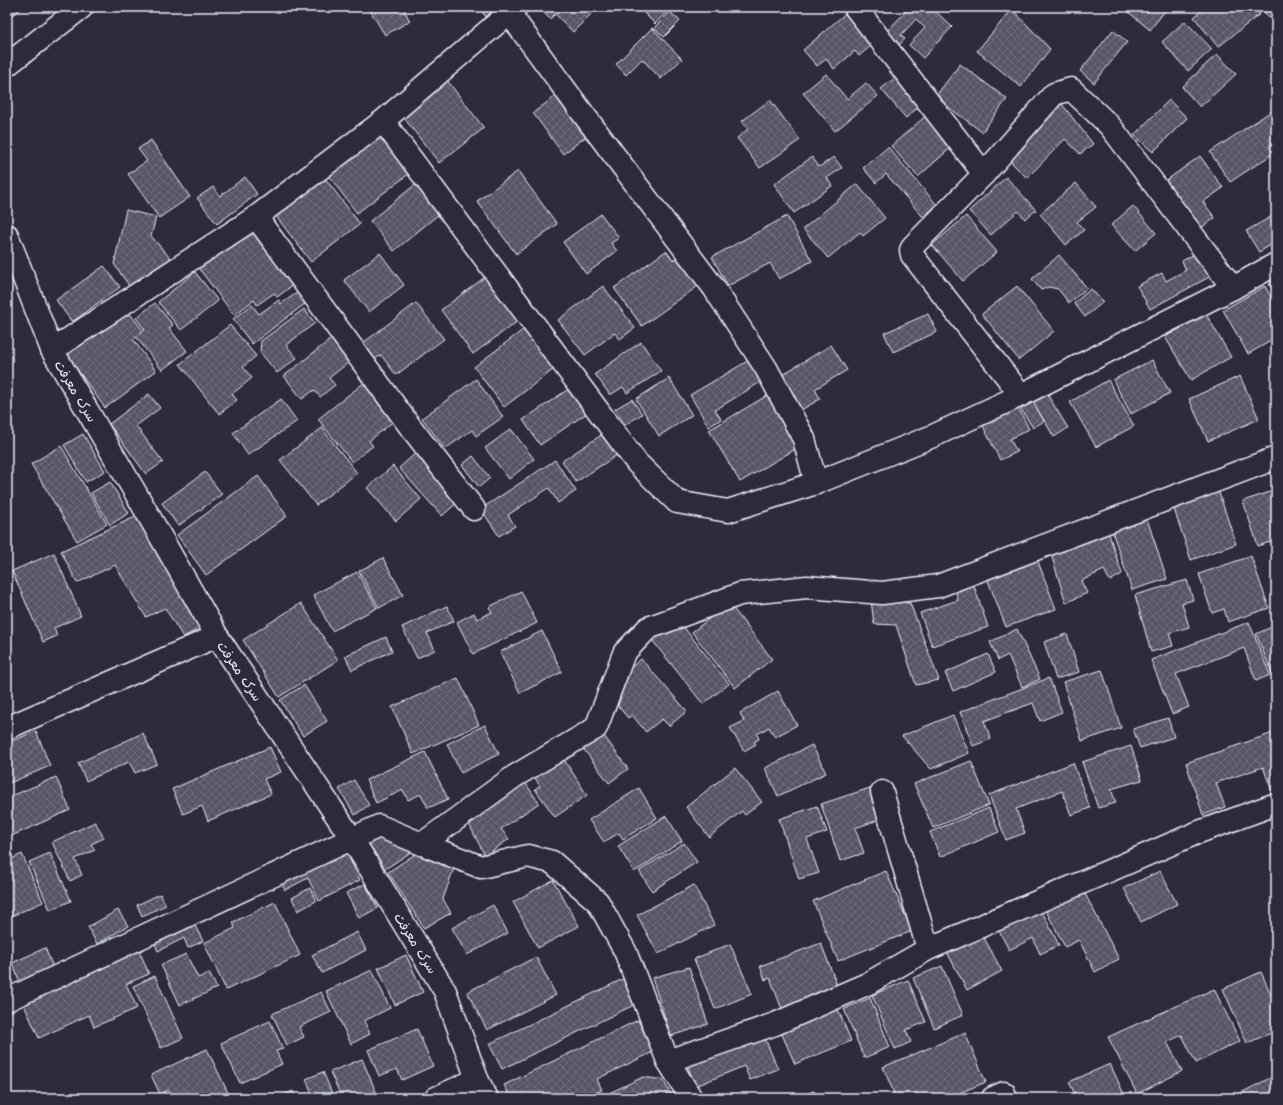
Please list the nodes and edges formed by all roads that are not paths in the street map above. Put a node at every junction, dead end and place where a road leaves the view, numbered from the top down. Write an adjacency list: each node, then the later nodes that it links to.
1 (82, 7): 4 (street)
2 (856, 7): 6 (street)
3 (513, 10): 5 (street); 14 (street)
4 (7, 65)
5 (383, 121): 7 (street); 14 (street)
6 (984, 174): 10 (street); 12 (street)
7 (256, 217): 11 (street); 15 (street)
8 (7, 235): 11 (street, سرک معرفت)
9 (1276, 264): 10 (street)
10 (1233, 288): 12 (street)
11 (52, 350): 16 (street, سرک معرفت)
12 (1021, 395): 14 (street)
13 (1276, 458): 21 (street)
14 (816, 483)
15 (474, 509)
16 (217, 636): 17 (street); 20 (street, سرک معرفت)
17 (7, 728)
18 (882, 792): 22 (street)
19 (1276, 804): 22 (street)
20 (352, 839): 21 (street); 23 (street); 25 (street, سرک معرفت)
21 (422, 844): 24 (street)
22 (928, 949): 24 (street)
23 (8, 997)
24 (668, 1061): 28 (street)
25 (477, 1079): 26 (street); 27 (street, سرک معرفت)
26 (436, 1098)
27 (487, 1098)
28 (691, 1098)
29 (992, 1098): 30 (street)
30 (1006, 1098)

